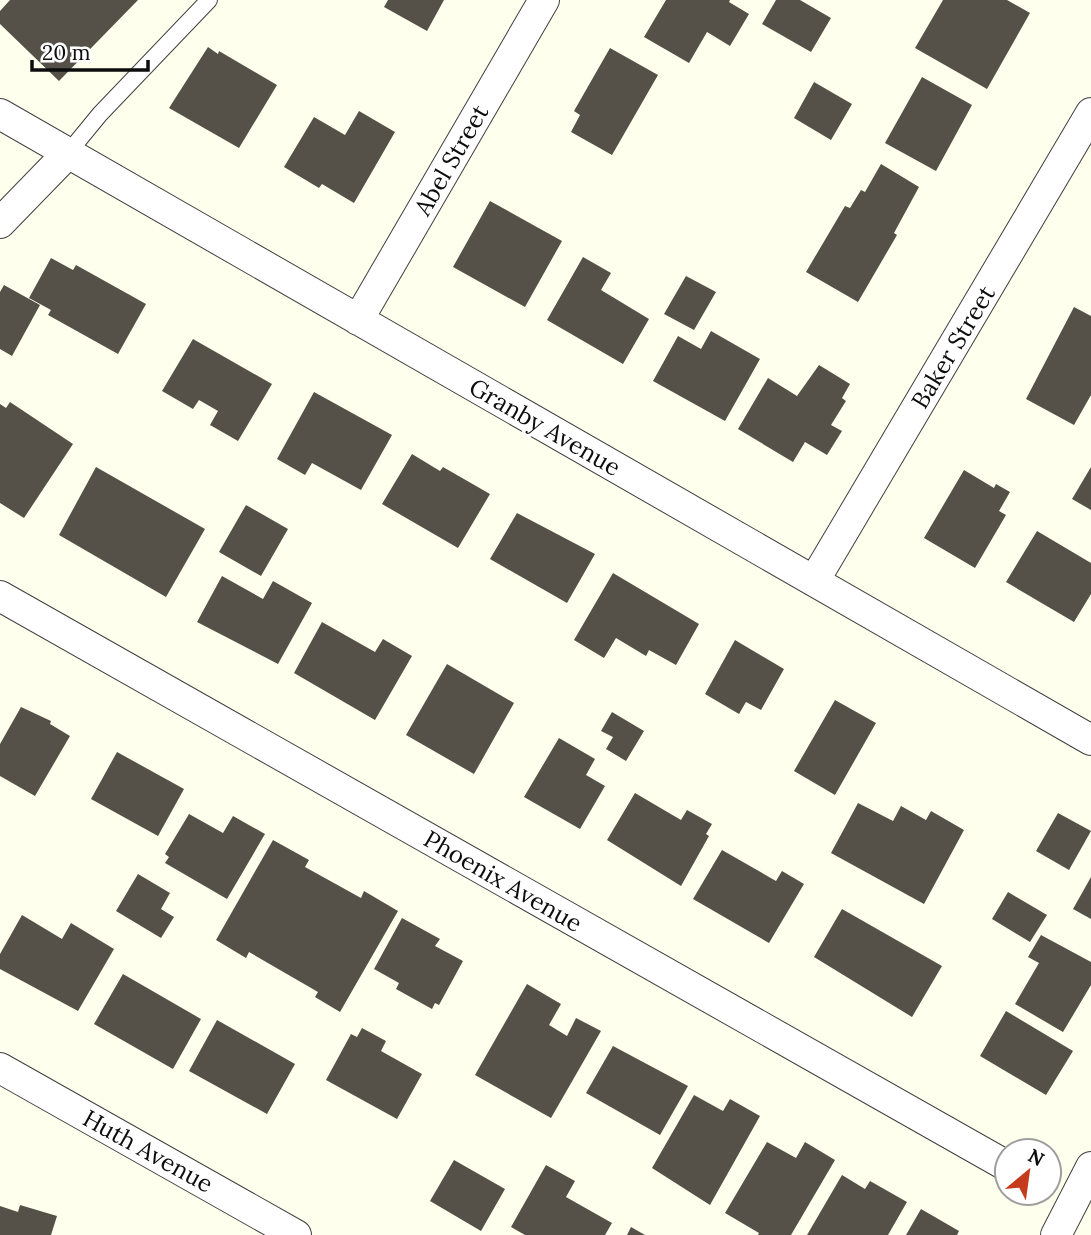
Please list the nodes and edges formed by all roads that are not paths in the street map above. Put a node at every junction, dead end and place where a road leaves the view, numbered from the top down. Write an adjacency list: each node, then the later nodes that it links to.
1 (209, 0): 5 (lane)
2 (544, 0): 7 (street, Abel Street)
3 (1091, 113): 8 (street, Baker Street)
4 (0, 114): 5 (street, Granby Avenue)
5 (68, 153): 6 (street); 7 (street, Granby Avenue)
6 (0, 223)
7 (358, 320): 8 (street, Granby Avenue)
8 (814, 581): 10 (street, Granby Avenue)
9 (0, 596): 12 (street, Phoenix Avenue)
10 (1091, 740)
11 (0, 1068): 16 (street, Huth Avenue)
12 (993, 1158)
13 (1091, 1167): 14 (street)
14 (1063, 1193)
15 (1059, 1207): 17 (street)
16 (296, 1235)
17 (1056, 1235)

